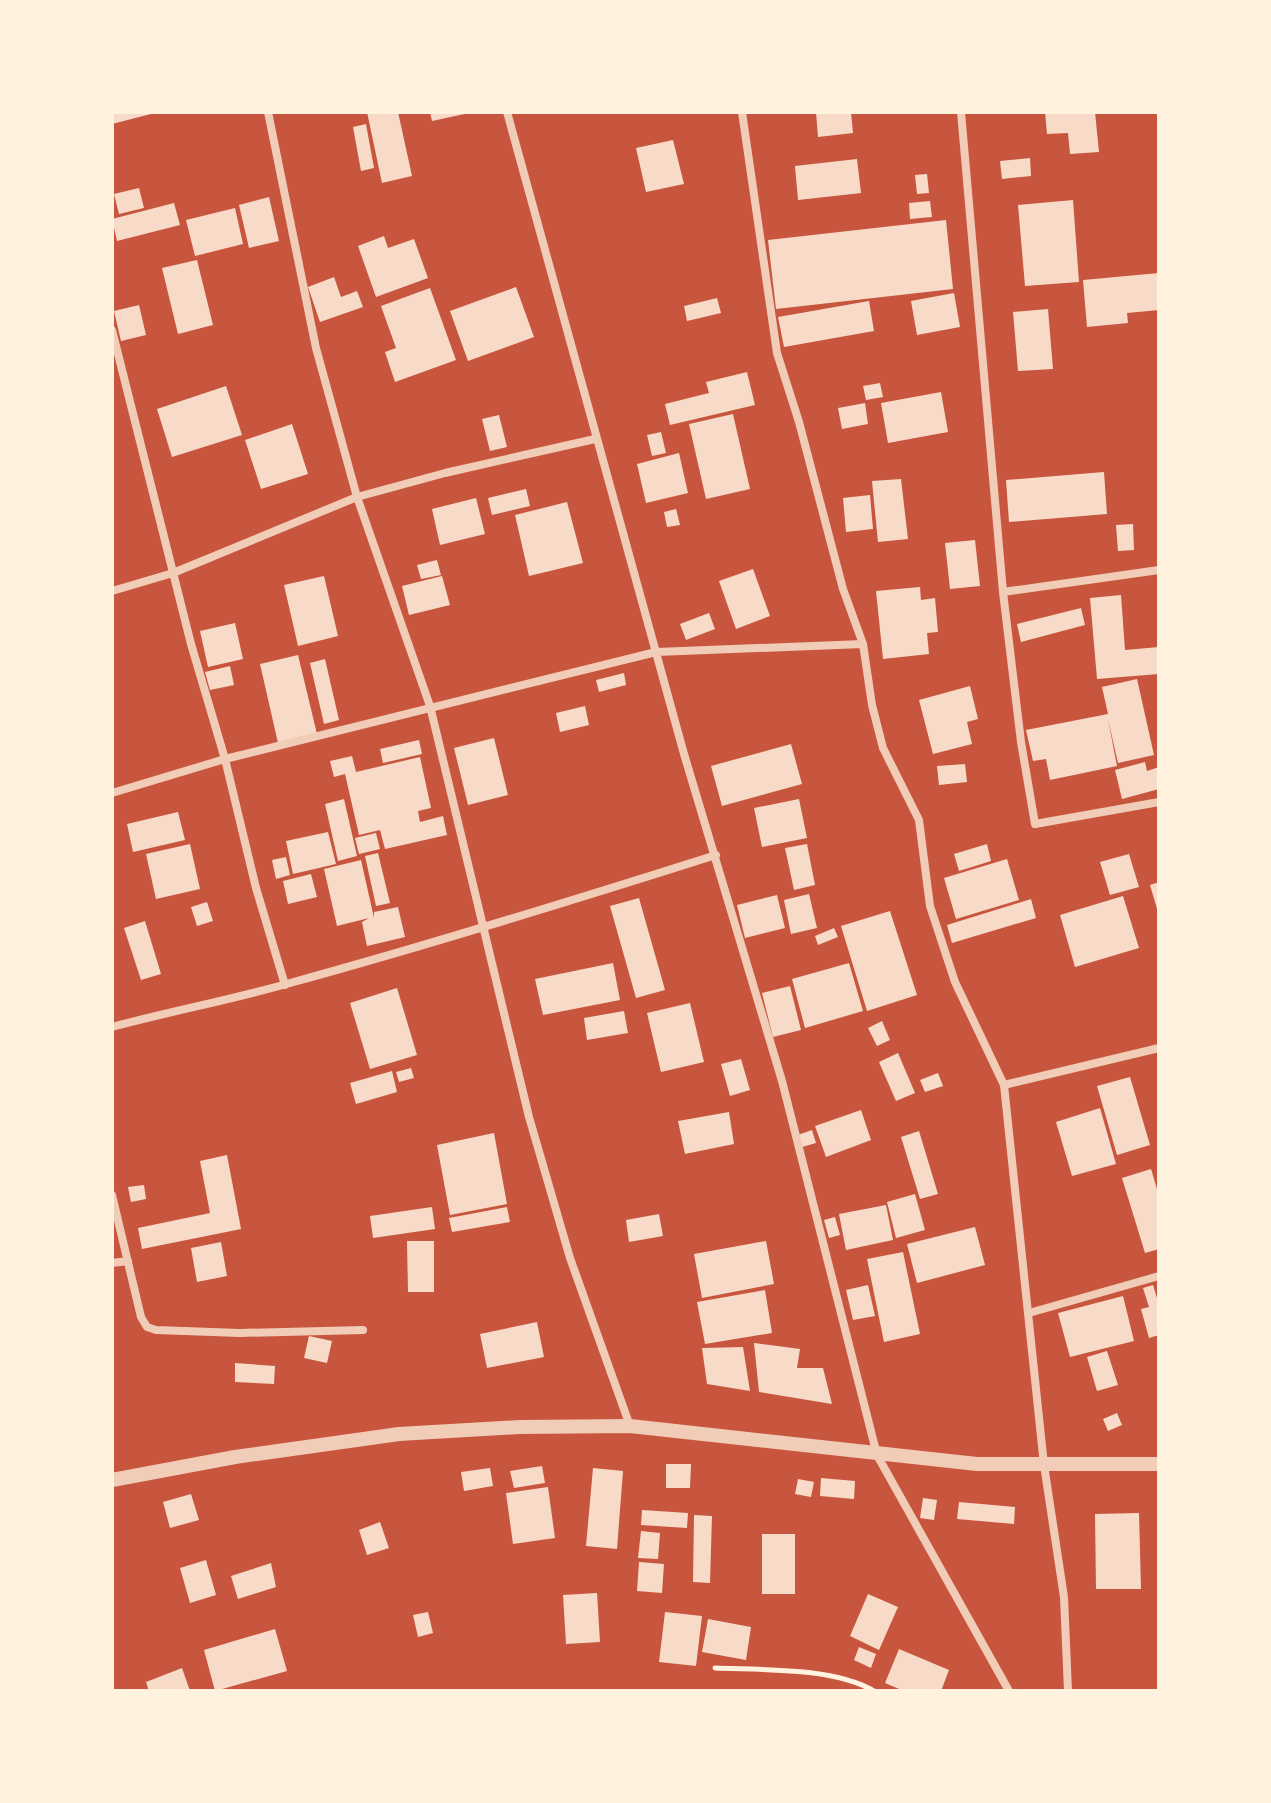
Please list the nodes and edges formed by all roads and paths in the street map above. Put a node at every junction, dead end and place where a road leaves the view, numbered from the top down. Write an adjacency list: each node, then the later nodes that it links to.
1 (268, 112): 7 (street)
2 (507, 112): 6 (street)
3 (742, 112): 12 (street)
4 (961, 112): 11 (street)
5 (112, 330): 9 (street)
6 (595, 439): 7 (street); 13 (street)
7 (357, 497): 9 (street); 14 (street)
8 (1159, 570): 11 (street)
9 (173, 573): 10 (street); 15 (street)
10 (112, 591)
11 (1003, 592): 17 (street)
12 (863, 644): 13 (street); 23 (street)
13 (656, 652): 14 (street); 18 (street)
14 (430, 706): 15 (street); 19 (street)
15 (225, 759): 16 (street); 20 (street)
16 (112, 793)
17 (1159, 802)
18 (716, 855): 19 (street); 31 (street)
19 (484, 929): 20 (street); 30 (street)
20 (285, 985): 21 (street)
21 (112, 1027)
22 (1159, 1048): 23 (street)
23 (1004, 1085): 28 (street)
24 (112, 1195): 25 (street)
25 (128, 1261): 26 (street); 29 (street)
26 (112, 1263)
27 (1159, 1276): 28 (street)
28 (1029, 1313): 33 (street)
29 (363, 1330)
30 (630, 1426): 31 (street); 34 (street)
31 (877, 1455): 33 (street); 37 (street)
32 (1159, 1464): 33 (street)
33 (1044, 1465): 38 (street)
34 (112, 1480)
35 (715, 1668): 36 (path)
36 (874, 1691)
37 (1009, 1691)
38 (1068, 1691)

